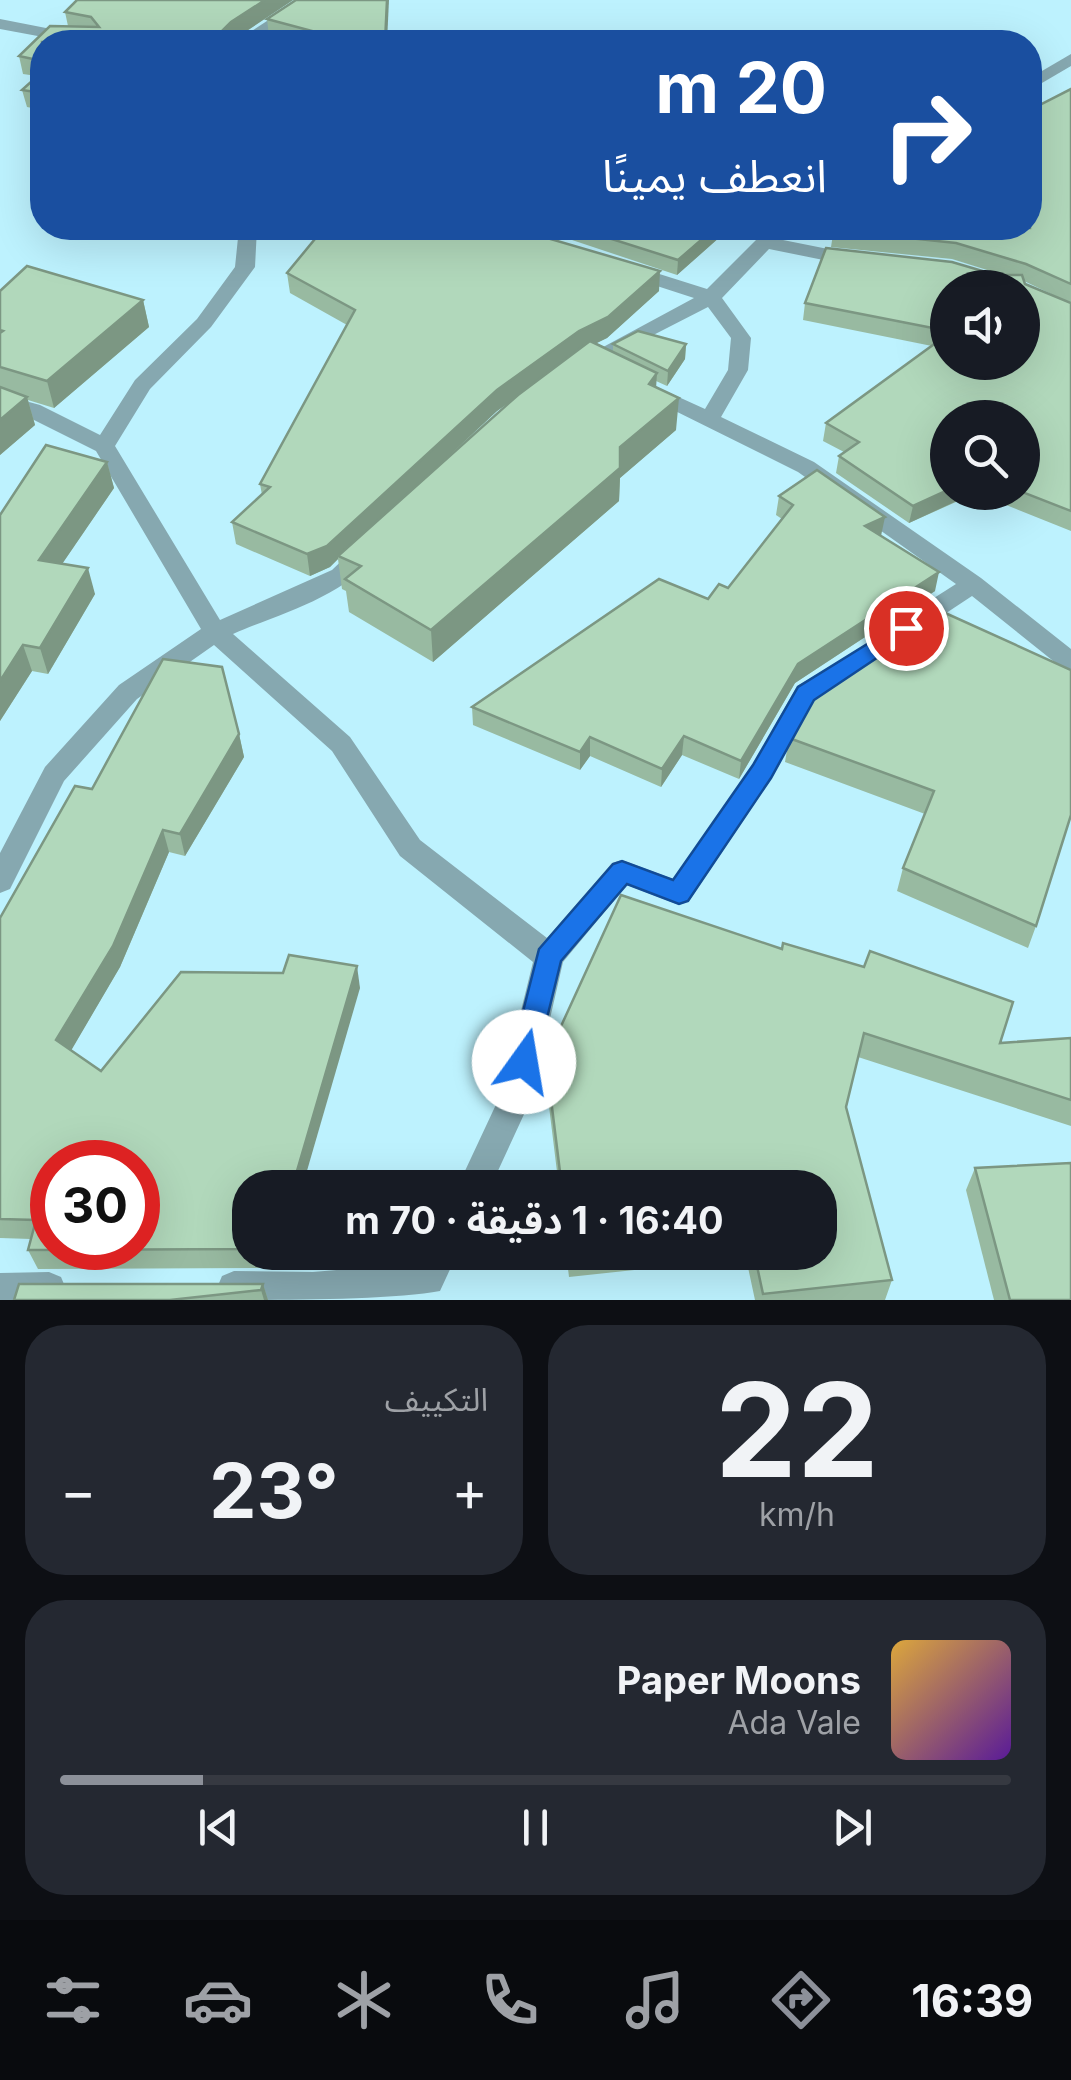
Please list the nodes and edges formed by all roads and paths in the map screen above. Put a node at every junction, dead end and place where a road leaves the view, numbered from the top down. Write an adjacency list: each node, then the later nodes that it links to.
1 (310, 0): 4 (street)
2 (0, 24): 3 (street)
3 (31, 30)
4 (262, 30)
5 (1071, 59): 6 (street)
6 (1042, 78)
7 (247, 240): 17 (street)
8 (766, 240): 12 (street)
9 (790, 240): 11 (street)
10 (599, 261): 12 (street)
11 (879, 264)
12 (710, 298): 13 (street); 16 (street)
13 (588, 358): 14 (street); 16 (street)
14 (561, 378)
15 (0, 401): 17 (street)
16 (709, 420): 19 (street)
17 (104, 446): 20 (street)
18 (382, 536): 20 (street)
19 (973, 584): 21 (street); 23 (street)
20 (215, 632): 22 (street); 23 (street)
21 (1071, 662)
22 (0, 881)
23 (549, 957): 24 (street)
24 (481, 1170)
25 (433, 1270): 27 (street)
26 (86, 1288): 28 (street)
27 (200, 1288)
28 (0, 1290)

